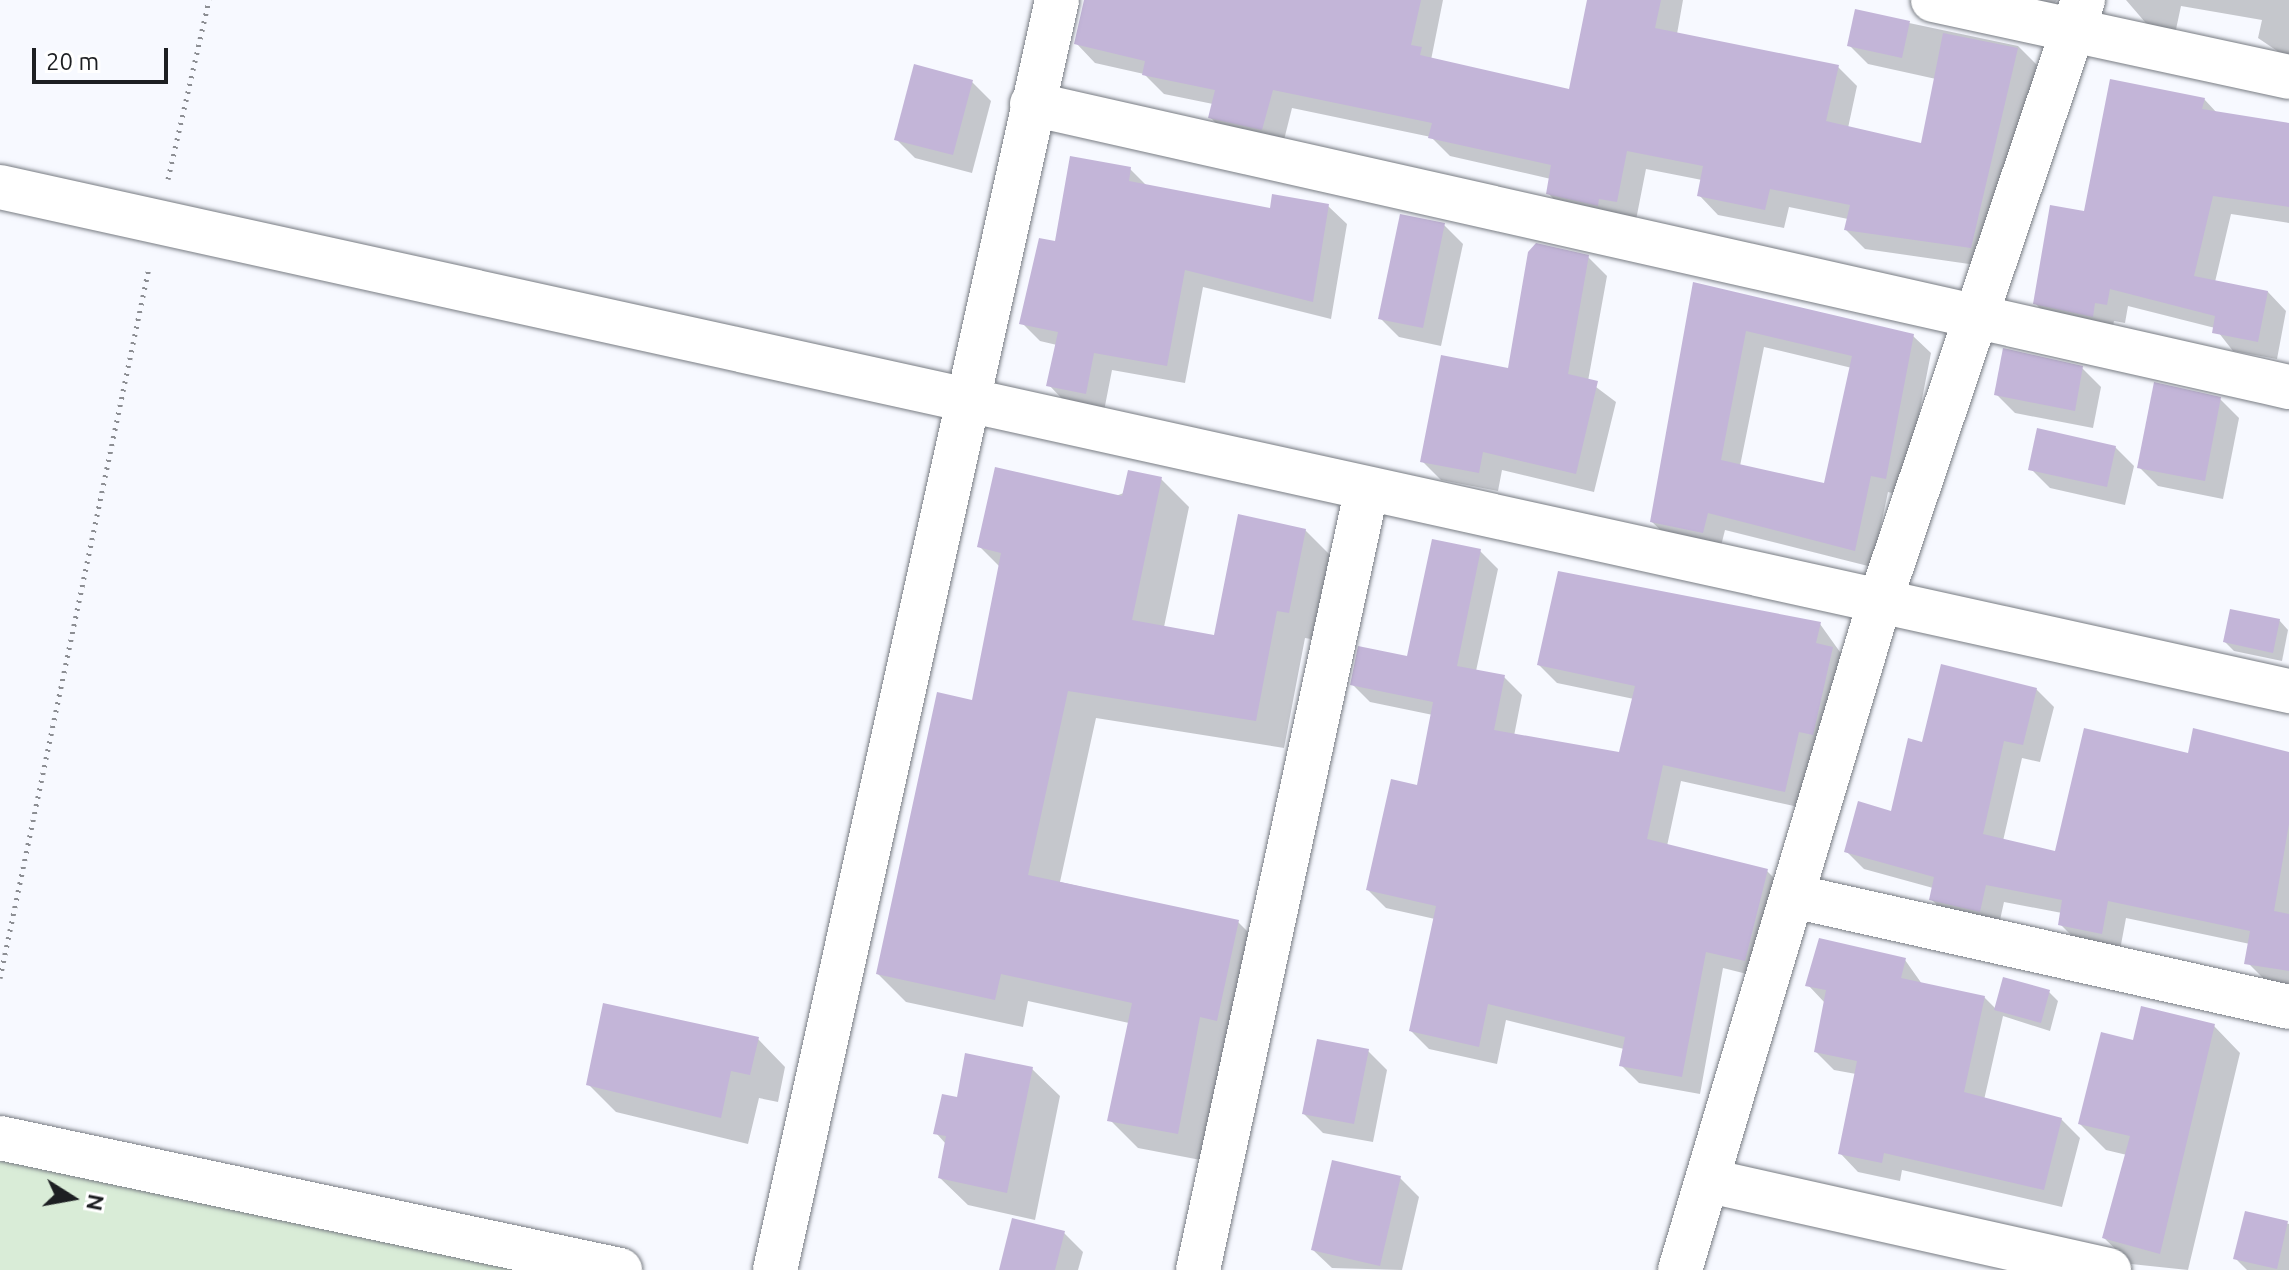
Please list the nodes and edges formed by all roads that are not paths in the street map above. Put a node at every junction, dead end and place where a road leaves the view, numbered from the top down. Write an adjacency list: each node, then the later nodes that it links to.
1 (1057, 0): 5 (street)
2 (1933, 0): 3 (street)
3 (2079, 15): 4 (street); 7 (street)
4 (2289, 77)
5 (1032, 104): 7 (street); 9 (street)
6 (0, 187): 9 (street)
7 (1975, 316): 8 (street); 11 (street)
8 (2289, 387)
9 (967, 396): 10 (street); 18 (street)
10 (1366, 492): 11 (street); 19 (street)
11 (1879, 604): 12 (street); 13 (street)
12 (2289, 691)
13 (1793, 896): 14 (street); 16 (street)
14 (2289, 1007)
15 (0, 1138): 17 (street)
16 (1710, 1181): 20 (street); 21 (street)
17 (620, 1270)
18 (775, 1270)
19 (1198, 1270)
20 (1680, 1270)
21 (2109, 1270)

